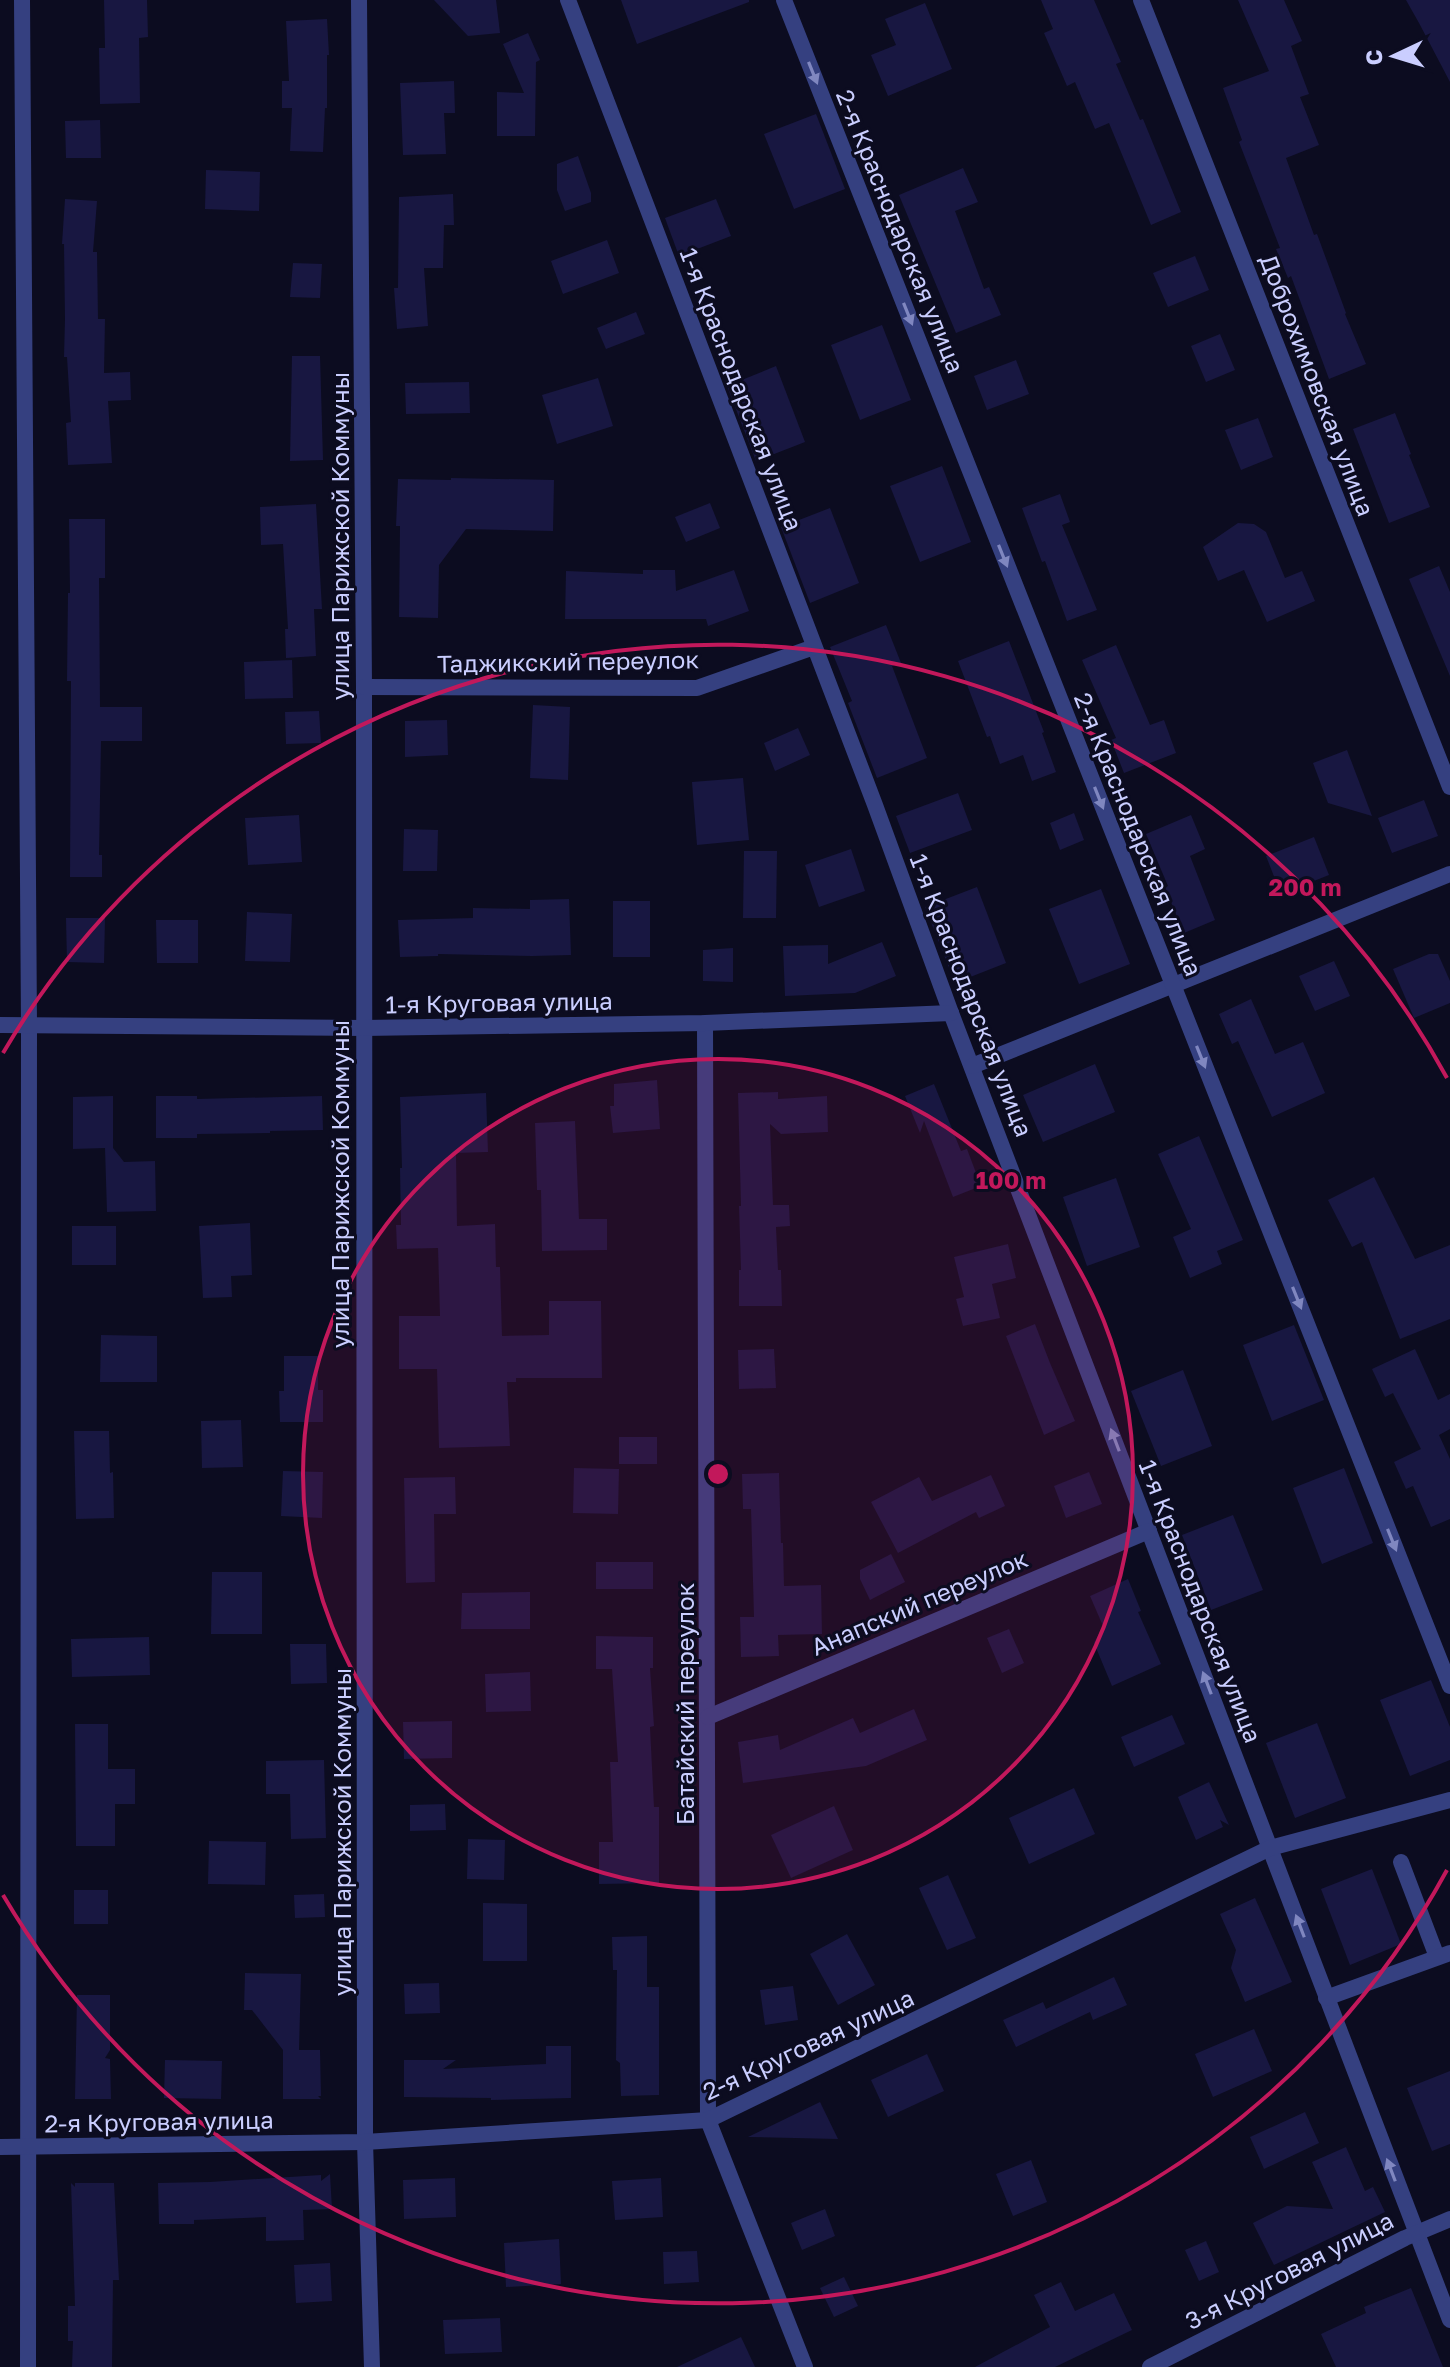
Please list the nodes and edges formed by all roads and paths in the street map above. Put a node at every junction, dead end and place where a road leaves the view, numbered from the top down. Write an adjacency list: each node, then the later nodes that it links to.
1 (22, 0): 14 (street)
2 (359, 0): 7 (street, улица Парижской Коммуны)
3 (568, 0): 6 (street, 1-я Краснодарская улица)
4 (784, 0): 10 (street, 2-я Краснодарская улица, one-way to 10)
5 (1141, 0): 8 (street, Доброхимовская улица)
6 (814, 647): 7 (street, Таджикский переулок); 11 (street, 1-я Краснодарская улица)
7 (364, 687): 15 (street, улица Парижской Коммуны)
8 (1450, 787)
9 (1450, 874): 10 (street)
10 (1172, 984): 16 (street); 18 (street, 2-я Краснодарская улица, one-way to 18)
11 (951, 1013): 12 (street, 1-я Круговая улица); 16 (street, 1-я Краснодарская улица)
12 (705, 1023): 15 (street, 1-я Круговая улица); 19 (street, Батайский переулок)
13 (0, 1025): 14 (street, 1-я Круговая улица)
14 (29, 1025): 15 (street, 1-я Круговая улица); 28 (street)
15 (363, 1028): 26 (street, улица Парижской Коммуны)
16 (972, 1066): 17 (street, 1-я Краснодарская улица, one-way to 16)
17 (1149, 1531): 19 (street, Анапский переулок); 21 (street, 1-я Краснодарская улица, one-way to 17)
18 (1450, 1686)
19 (708, 1717): 25 (street, Батайский переулок)
20 (1450, 1800): 21 (street, 2-я Круговая улица)
21 (1270, 1848): 24 (street, 1-я Краснодарская улица, one-way to 21); 25 (street, 2-я Круговая улица)
22 (1401, 1862): 23 (street)
23 (1444, 1955): 24 (street)
24 (1326, 1998): 30 (street, 1-я Краснодарская улица, one-way to 24)
25 (708, 2120): 26 (street, 2-я Круговая улица); 34 (street, Батайский переулок)
26 (365, 2142): 28 (street, 2-я Круговая улица); 33 (street, улица Парижской Коммуны)
27 (0, 2147): 28 (street, 2-я Круговая улица)
28 (27, 2147): 32 (street)
29 (1450, 2219): 30 (street, 3-я Круговая улица)
30 (1415, 2233): 31 (street, 1-я Краснодарская улица); 35 (street, 3-я Круговая улица)
31 (1450, 2320)
32 (28, 2367)
33 (372, 2367)
34 (805, 2367)
35 (1150, 2367)

